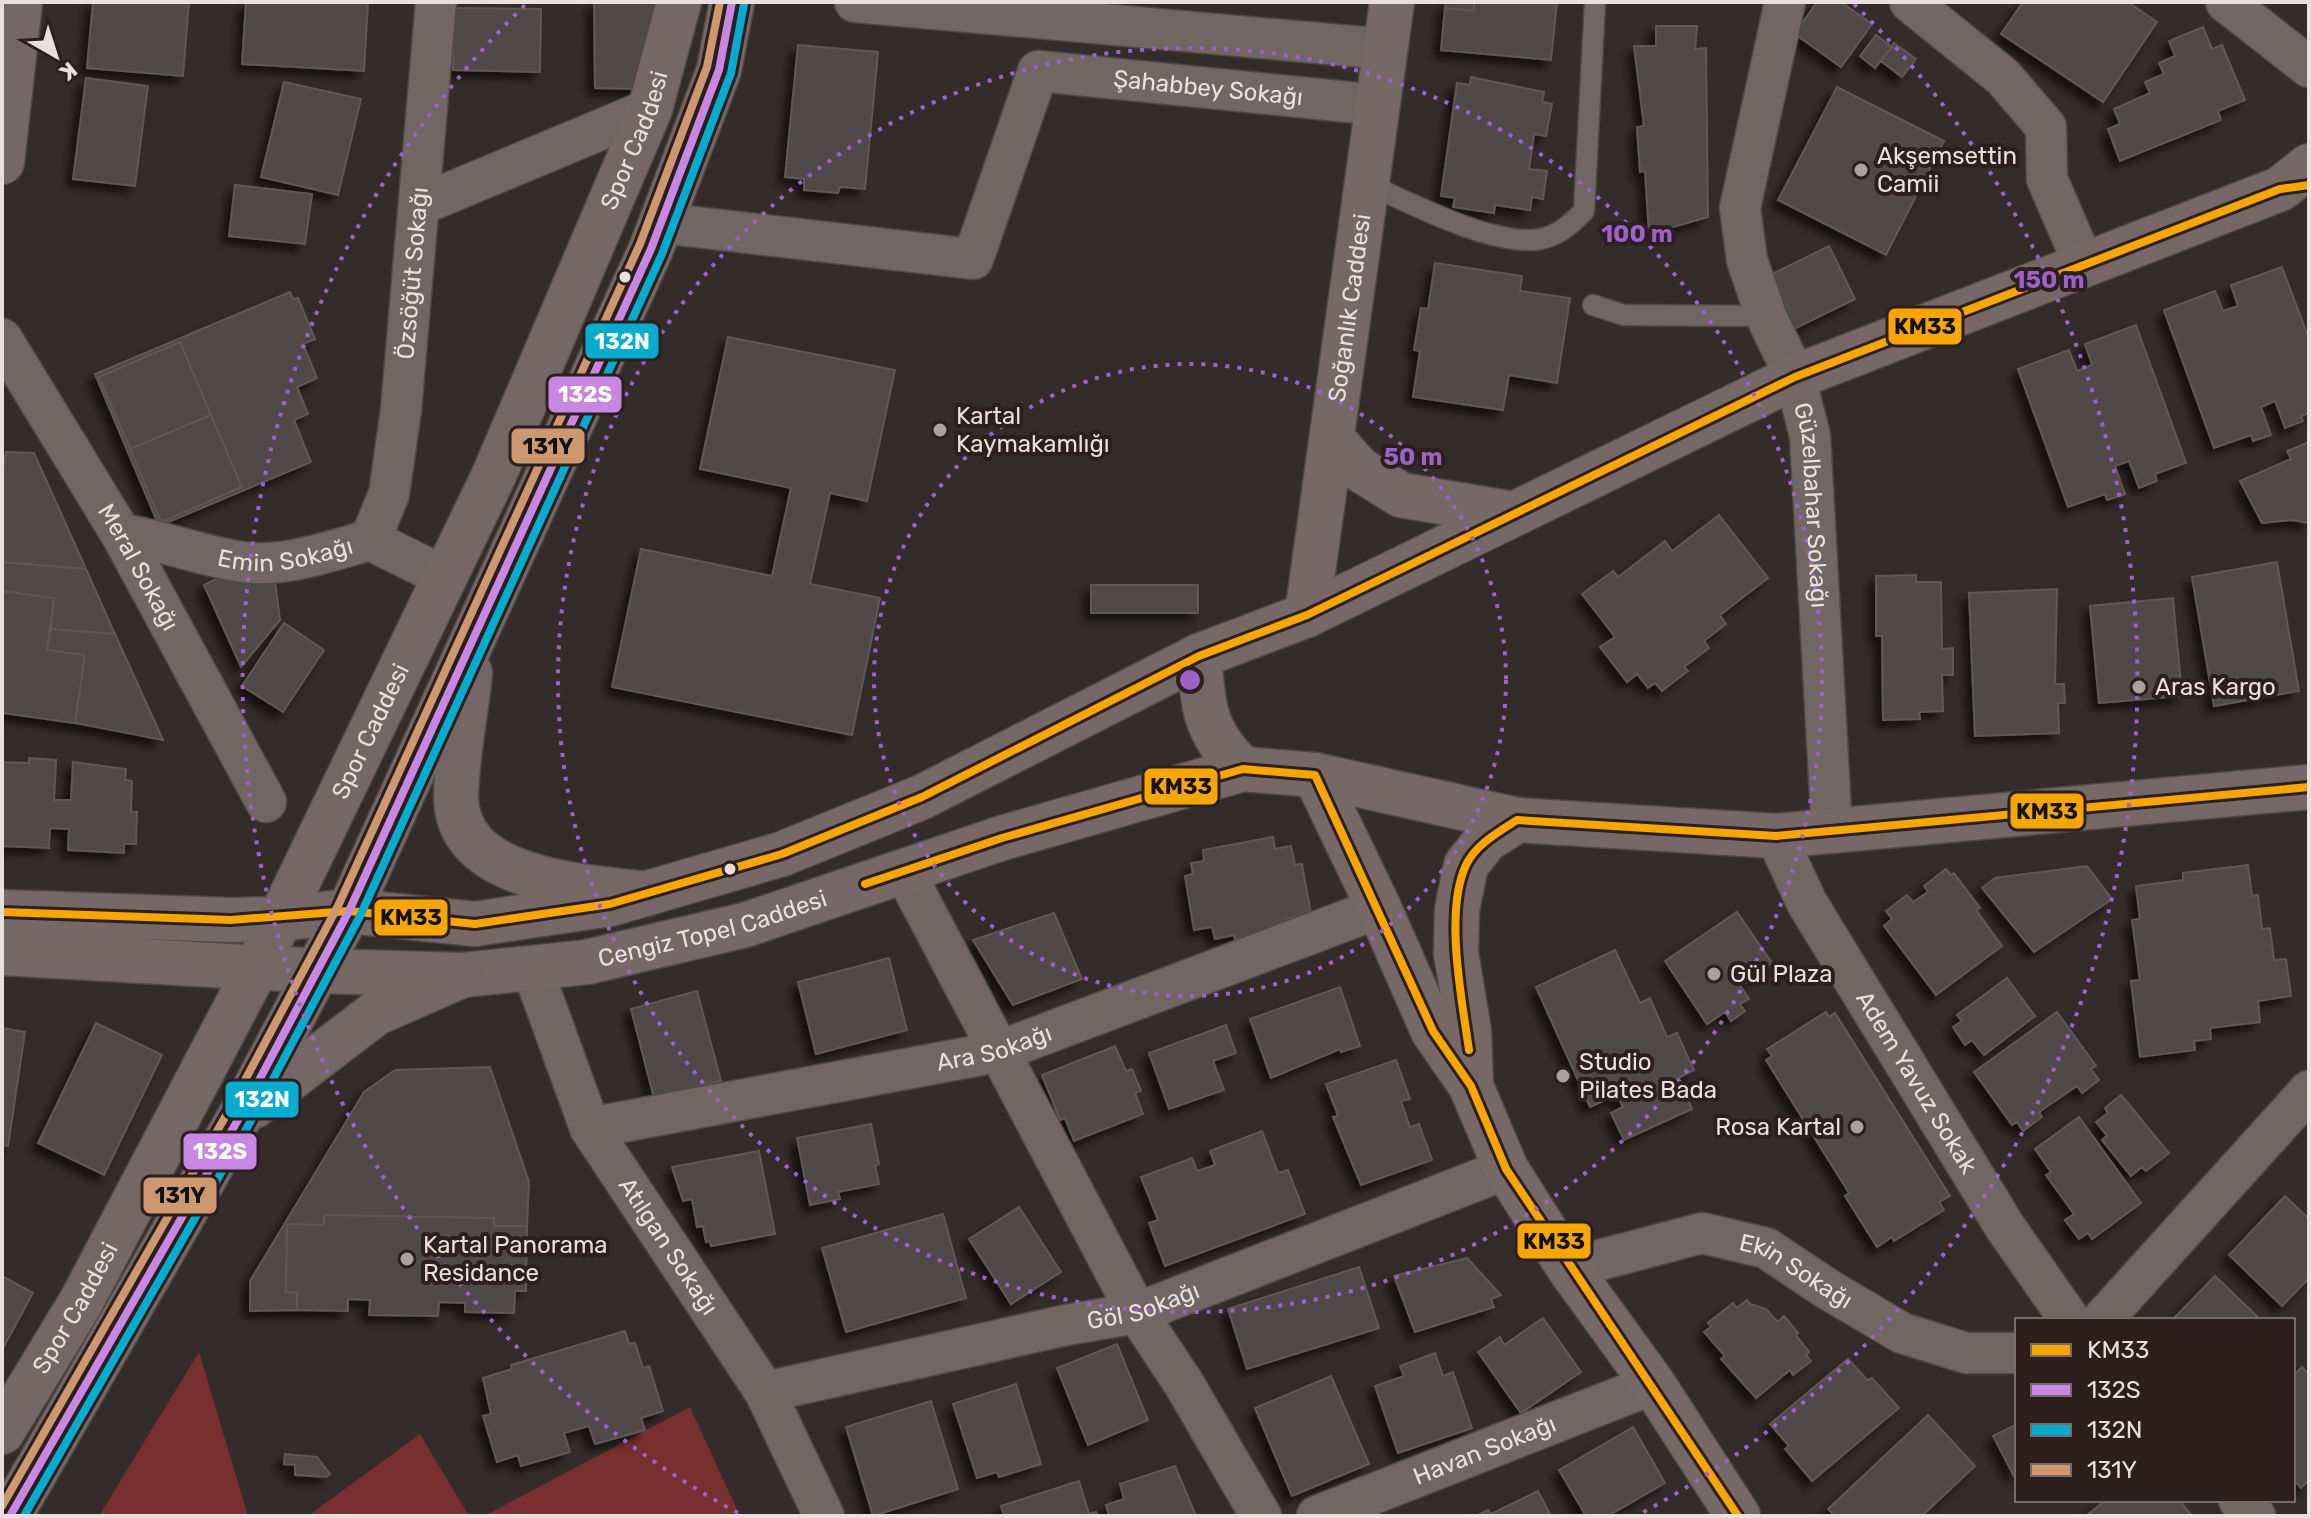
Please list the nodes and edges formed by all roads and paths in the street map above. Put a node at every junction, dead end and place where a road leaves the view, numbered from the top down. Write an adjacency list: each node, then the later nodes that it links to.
1 (20, 2): 15 (street)
2 (436, 2): 18 (street, Özsöğüt Sokağı)
3 (679, 2): 14 (main road, Spor Caddesi)
4 (732, 2): 19 (main road, Spor Caddesi)
5 (855, 2): 11 (street)
6 (1392, 2): 11 (street, Soğanlık Caddesi)
7 (1595, 2): 17 (lane)
8 (1785, 2): 22 (street, Güzelbahar Sokağı)
9 (1910, 2): 20 (street)
10 (2226, 2): 12 (street)
11 (1385, 49): 13 (street, Soğanlık Caddesi)
12 (2309, 67)
13 (1378, 105): 17 (street, Soğanlık Caddesi); 19 (street, Şahabbey Sokağı)
14 (650, 109): 18 (street); 29 (main road, Spor Caddesi)
15 (2, 162)
16 (2299, 180): 20 (street)
17 (1367, 184): 25 (street, Soğanlık Caddesi)
18 (420, 205): 28 (street, Özsöğüt Sokağı)
19 (661, 223): 31 (main road, Spor Caddesi)
20 (2085, 267): 24 (street)
21 (1593, 305): 22 (lane)
22 (1766, 316): 24 (street, Güzelbahar Sokağı)
23 (2, 339): 27 (street, Meral Sokağı)
24 (1795, 377): 26 (street); 38 (street, Güzelbahar Sokağı)
25 (1332, 439): 26 (street); 30 (street, Soğanlık Caddesi)
26 (1513, 514): 30 (street)
27 (121, 534): 28 (street, Emin Sokağı); 36 (street, Meral Sokağı)
28 (370, 540): 29 (street, Emin Sokağı)
29 (445, 577): 45 (main road, Spor Caddesi)
30 (1307, 615): 32 (street)
31 (475, 631): 41 (main road); 43 (main road, Spor Caddesi)
32 (1199, 656): 33 (street); 41 (street)
33 (1243, 769): 34 (street, Cengiz Topel Caddesi); 40 (street, Cengiz Topel Caddesi)
34 (1315, 775): 37 (street, Cengiz Topel Caddesi); 42 (street)
35 (2309, 787): 38 (street, Cengiz Topel Caddesi)
36 (266, 802)
37 (1517, 820): 39 (street, Cengiz Topel Caddesi); 52 (street)
38 (1832, 831): 39 (street, Cengiz Topel Caddesi)
39 (1776, 836): 59 (street, Adem Yavuz Sokak)
40 (904, 871): 48 (street, Cengiz Topel Caddesi); 51 (street)
41 (646, 894): 43 (street)
42 (1379, 908): 51 (street, Ara Sokağı); 52 (street)
43 (349, 911): 45 (street); 49 (main road, Spor Caddesi)
44 (2, 912): 45 (street)
45 (280, 919): 47 (main road, Spor Caddesi)
46 (2, 953): 47 (street, Cengiz Topel Caddesi)
47 (257, 967): 49 (street, Cengiz Topel Caddesi); 64 (main road, Spor Caddesi)
48 (532, 968): 50 (street, Cengiz Topel Caddesi); 55 (street, Atılgan Sokağı)
49 (319, 971): 50 (street, Cengiz Topel Caddesi); 54 (main road, Spor Caddesi)
50 (463, 975): 54 (main road)
51 (997, 1052): 55 (street, Ara Sokağı); 58 (street)
52 (1471, 1086): 56 (street)
53 (2309, 1091): 60 (street)
54 (239, 1118): 65 (main road, Spor Caddesi)
55 (590, 1128): 63 (street, Atılgan Sokağı)
56 (1506, 1169): 57 (street); 58 (street, Göl Sokağı)
57 (1569, 1268): 61 (street, Ekin Sokağı); 62 (street)
58 (1137, 1313): 63 (street, Göl Sokağı); 67 (street)
59 (2069, 1318)
60 (2104, 1318)
61 (2015, 1353)
62 (1653, 1384): 68 (street, Havan Sokağı); 69 (street)
63 (765, 1392): 66 (street, Atılgan Sokağı)
64 (2, 1432)
65 (10, 1516)
66 (824, 1516)
67 (1261, 1516)
68 (1317, 1516)
69 (1738, 1516)

